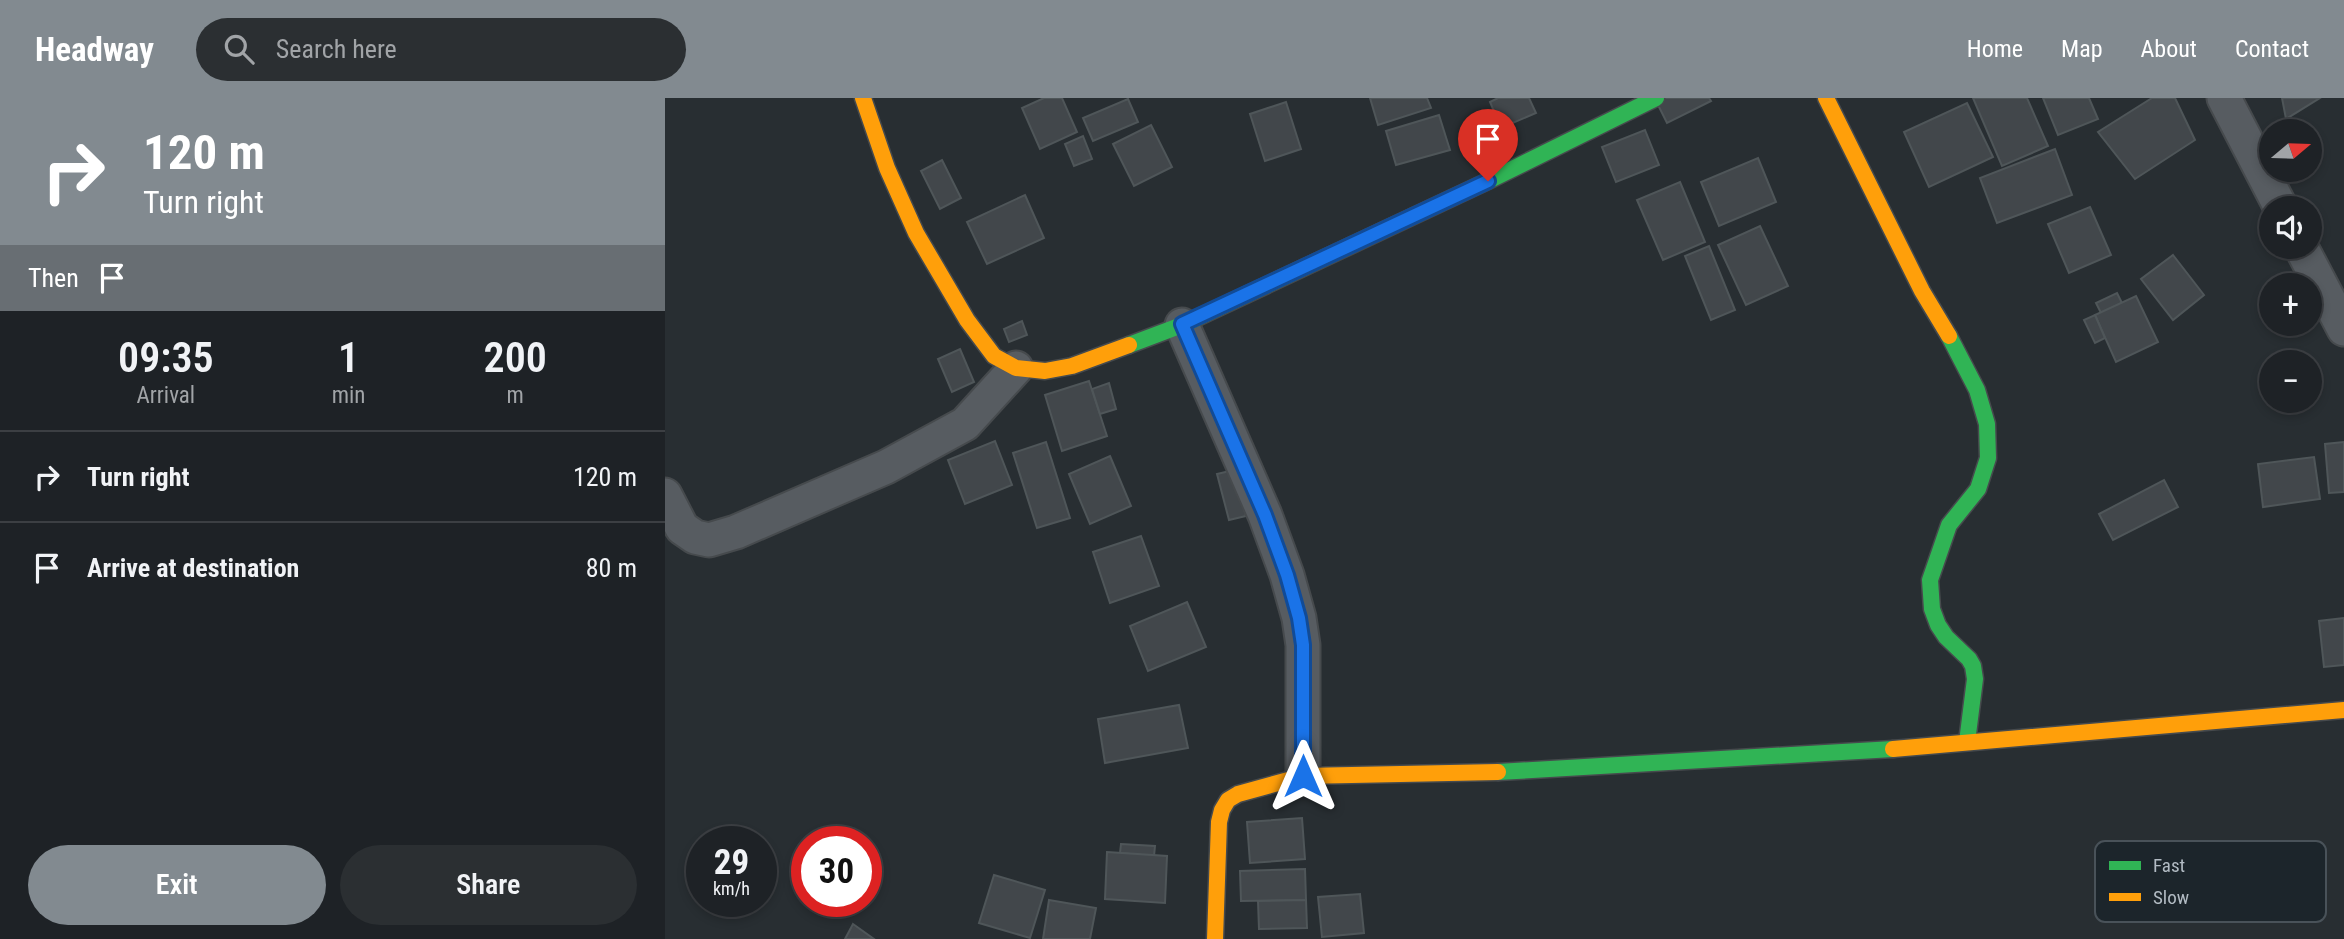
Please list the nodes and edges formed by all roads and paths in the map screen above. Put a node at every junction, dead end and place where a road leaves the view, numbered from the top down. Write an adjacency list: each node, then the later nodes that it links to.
1 (863, 98): 9 (street)
2 (1656, 98): 7 (street)
3 (1826, 98): 12 (street)
4 (2224, 98): 5 (street)
5 (2275, 196)
6 (2307, 259): 8 (street)
7 (1182, 324): 9 (street); 13 (street)
8 (2344, 329)
9 (1016, 368): 10 (street)
10 (665, 495)
11 (2344, 710): 12 (street)
12 (1967, 742): 13 (street)
13 (1303, 776): 14 (street)
14 (1215, 939)

